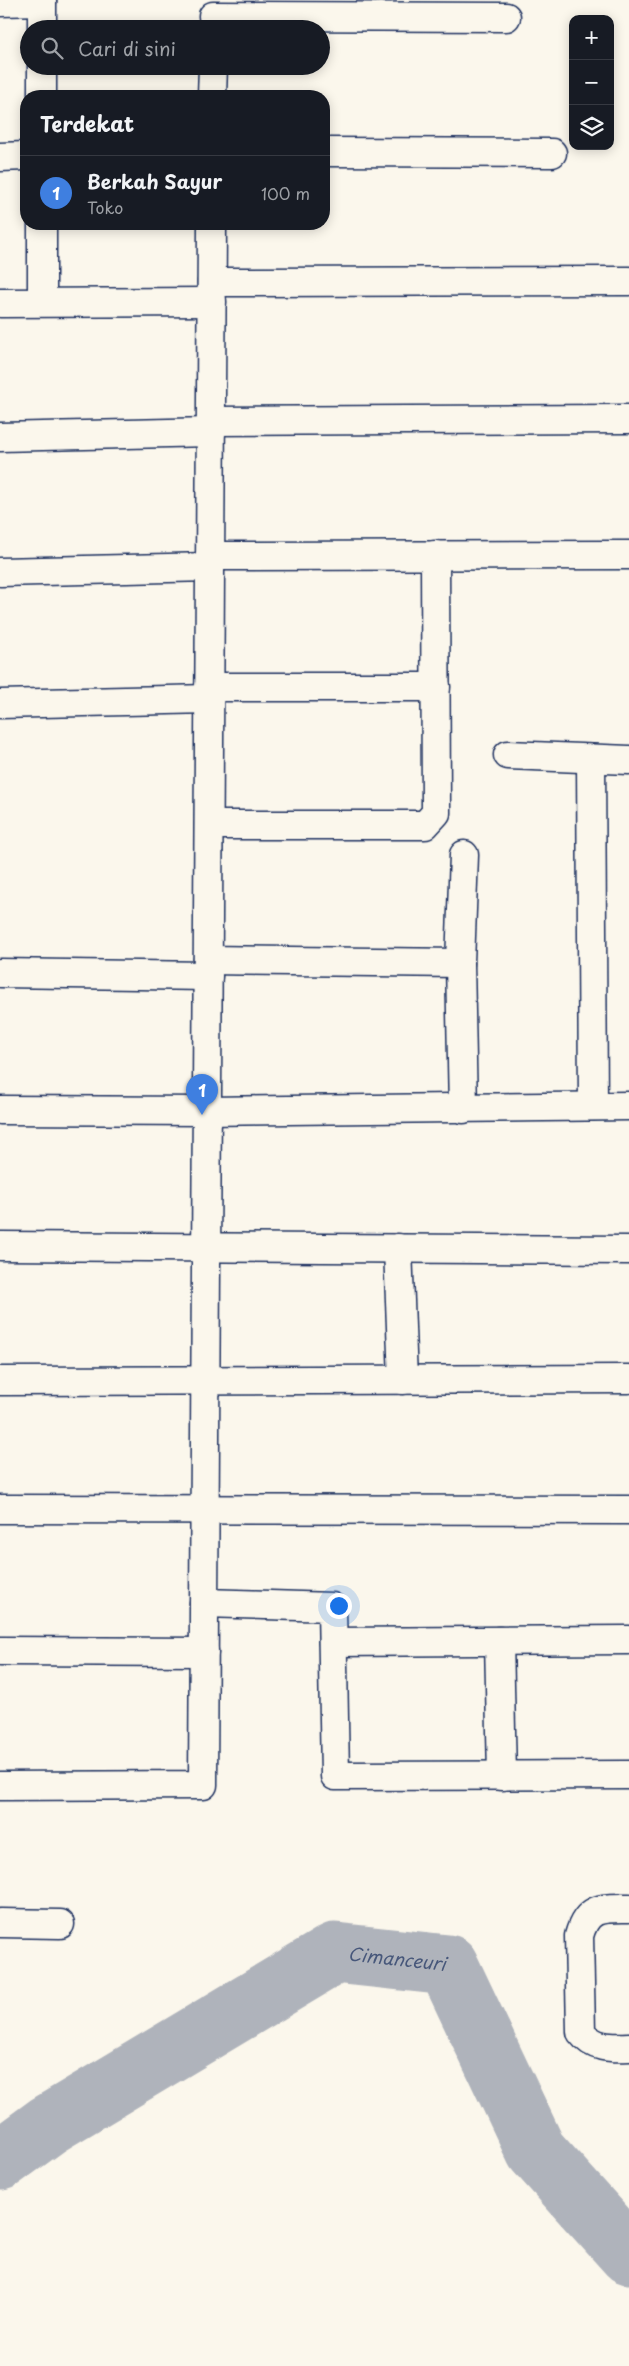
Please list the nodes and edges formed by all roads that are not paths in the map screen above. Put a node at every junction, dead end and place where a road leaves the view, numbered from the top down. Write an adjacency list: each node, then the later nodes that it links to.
1 (42, 1): 2 (street); 5 (street)
2 (0, 2)
3 (213, 15): 4 (street)
4 (506, 17)
5 (42, 20)
6 (42, 75): 8 (street)
7 (213, 75): 9 (street)
8 (42, 90)
9 (212, 90)
10 (330, 152): 11 (street)
11 (552, 153)
12 (20, 156): 13 (street)
13 (0, 157)
14 (42, 230): 19 (street)
15 (212, 230): 17 (street)
16 (629, 281): 17 (street)
17 (212, 292): 19 (street); 21 (street)
18 (0, 302): 19 (street)
19 (42, 302)
20 (629, 419): 21 (street)
21 (211, 427): 22 (street); 25 (street)
22 (0, 437)
23 (435, 555): 24 (street); 25 (street); 27 (street)
24 (629, 555)
25 (210, 562): 26 (street); 28 (street)
26 (0, 572)
27 (436, 687): 28 (street); 33 (street)
28 (209, 693): 29 (street); 33 (street)
29 (0, 704)
30 (508, 755): 31 (street)
31 (591, 759): 32 (street); 38 (street)
32 (629, 760)
33 (209, 825): 36 (street)
34 (464, 855): 35 (street)
35 (460, 963): 36 (street); 41 (street)
36 (208, 968): 37 (street); 42 (street)
37 (0, 973)
38 (593, 1106): 39 (street); 41 (street)
39 (629, 1106)
40 (0, 1110): 42 (street)
41 (463, 1110): 42 (street)
42 (207, 1111): 44 (street)
43 (0, 1246): 44 (street)
44 (206, 1247): 45 (street); 50 (street)
45 (398, 1248): 46 (street); 48 (street)
46 (629, 1250)
47 (629, 1379): 48 (street)
48 (403, 1380): 50 (street)
49 (0, 1381): 50 (street)
50 (205, 1381): 51 (street)
51 (204, 1508): 52 (street); 53 (street); 54 (street)
52 (0, 1509)
53 (629, 1510)
54 (204, 1603): 56 (street); 59 (street)
55 (629, 1640): 57 (street)
56 (333, 1642): 57 (street); 60 (street)
57 (499, 1642): 60 (street)
58 (0, 1651): 59 (street)
59 (204, 1652): 62 (street)
60 (502, 1776): 61 (street)
61 (629, 1776)
62 (0, 1786)
63 (629, 1908): 66 (street)
64 (0, 1923): 65 (street)
65 (60, 1924)
66 (629, 2047)

